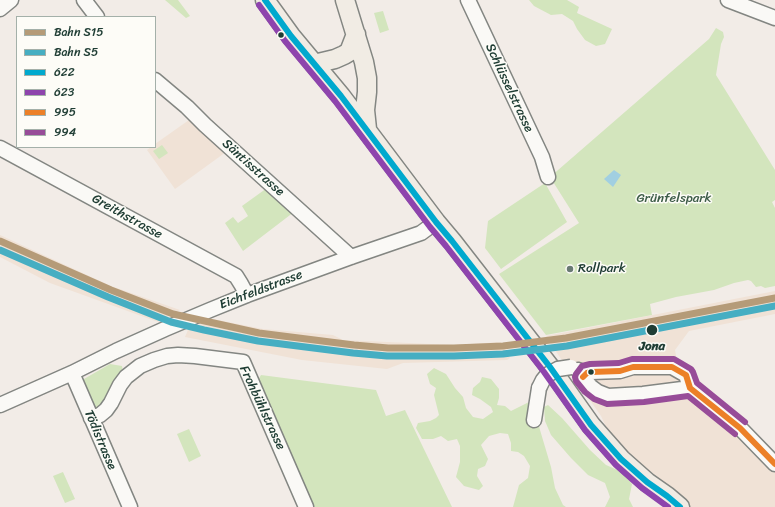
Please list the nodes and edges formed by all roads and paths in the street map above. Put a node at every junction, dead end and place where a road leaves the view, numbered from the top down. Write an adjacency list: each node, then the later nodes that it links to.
1 (11, 0): 7 (street)
2 (84, 0): 8 (street)
3 (264, 0): 11 (main road)
4 (345, 0): 10 (main road)
5 (468, 0): 15 (street, Schlüsselstrasse)
6 (728, 0): 9 (street)
7 (0, 9)
8 (96, 16)
9 (775, 18)
10 (356, 34): 11 (main road); 13 (main road)
11 (314, 64): 13 (main road)
12 (156, 81): 17 (street, Säntisstrasse)
13 (367, 129): 16 (main road)
14 (0, 148): 18 (street, Greithstrasse)
15 (548, 177)
16 (436, 222): 17 (street, Eichfeldstrasse); 28 (main road)
17 (351, 257): 18 (street, Eichfeldstrasse)
18 (247, 295): 19 (street, Eichfeldstrasse)
19 (72, 373): 22 (street, Eichfeldstrasse); 23 (street, Tödistrasse)
20 (583, 377): 21 (street); 21 (street); 24 (street, bridge)
21 (688, 382): 25 (street)
22 (0, 405)
23 (91, 418): 26 (street, Tödistrasse); 27 (street, Frohbühlstrasse)
24 (534, 420)
25 (775, 464)
26 (130, 507)
27 (306, 507)
28 (680, 507)

